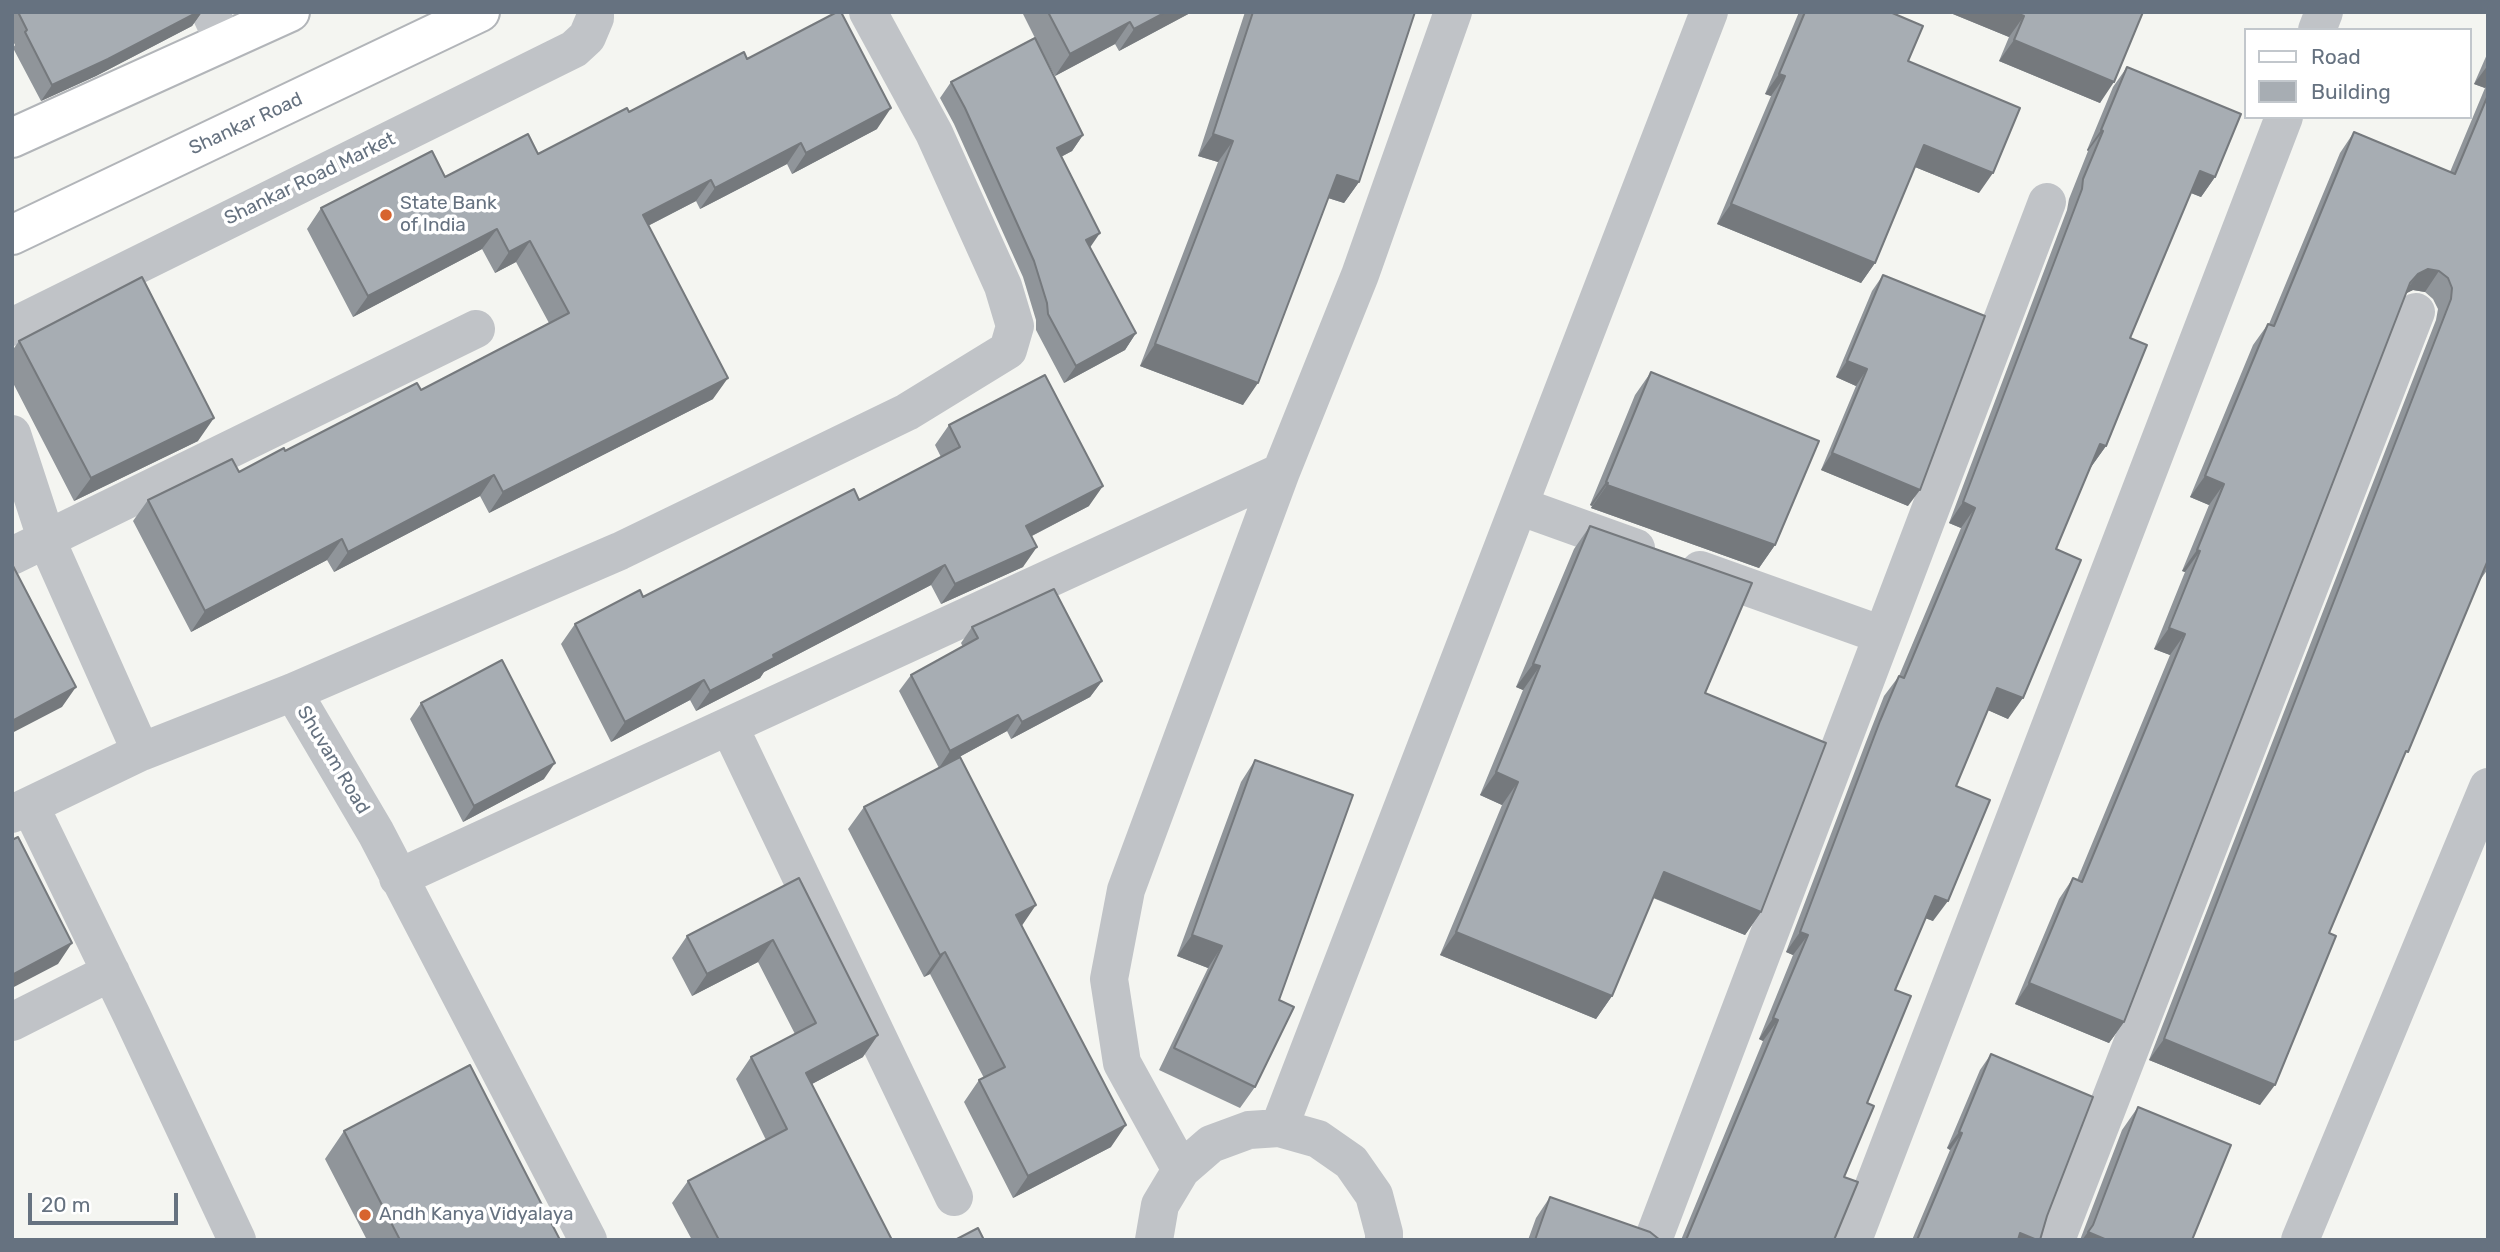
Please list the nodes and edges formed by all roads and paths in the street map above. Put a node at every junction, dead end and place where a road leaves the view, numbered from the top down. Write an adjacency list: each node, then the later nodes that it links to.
1 (290, 12): 7 (main road)
2 (480, 12): 11 (main road, Shankar Road)
3 (868, 12): 21 (street)
4 (1453, 12): 16 (street)
5 (1709, 12): 17 (street)
6 (595, 15): 13 (street, Shankar Road Market)
7 (217, 27): 9 (main road)
8 (2283, 119): 37 (street)
9 (12, 138)
10 (2047, 202): 20 (street)
11 (12, 235)
12 (2416, 312): 38 (street)
13 (12, 327)
14 (476, 329): 18 (street)
15 (12, 434): 18 (street)
16 (1281, 472): 22 (street); 30 (street)
17 (1519, 506): 20 (street); 29 (street)
18 (47, 541): 19 (street); 23 (street)
19 (12, 556)
20 (1882, 635): 36 (street)
21 (293, 692): 23 (street, Shuvam Road); 26 (street, Shuvam Road)
22 (729, 726): 26 (street); 31 (street)
23 (141, 752): 25 (street, Shuvam Road)
24 (2488, 787): 39 (street)
25 (21, 810): 27 (street)
26 (398, 878): 33 (street, Shuvam Road)
27 (111, 972): 28 (street); 32 (street)
28 (12, 1022)
29 (1279, 1128): 30 (street); 35 (street)
30 (1181, 1170): 34 (street)
31 (954, 1197)
32 (237, 1240)
33 (588, 1240)
34 (1154, 1240)
35 (1384, 1240)
36 (1653, 1240)
37 (1853, 1240)
38 (2056, 1240)
39 (2300, 1240)

